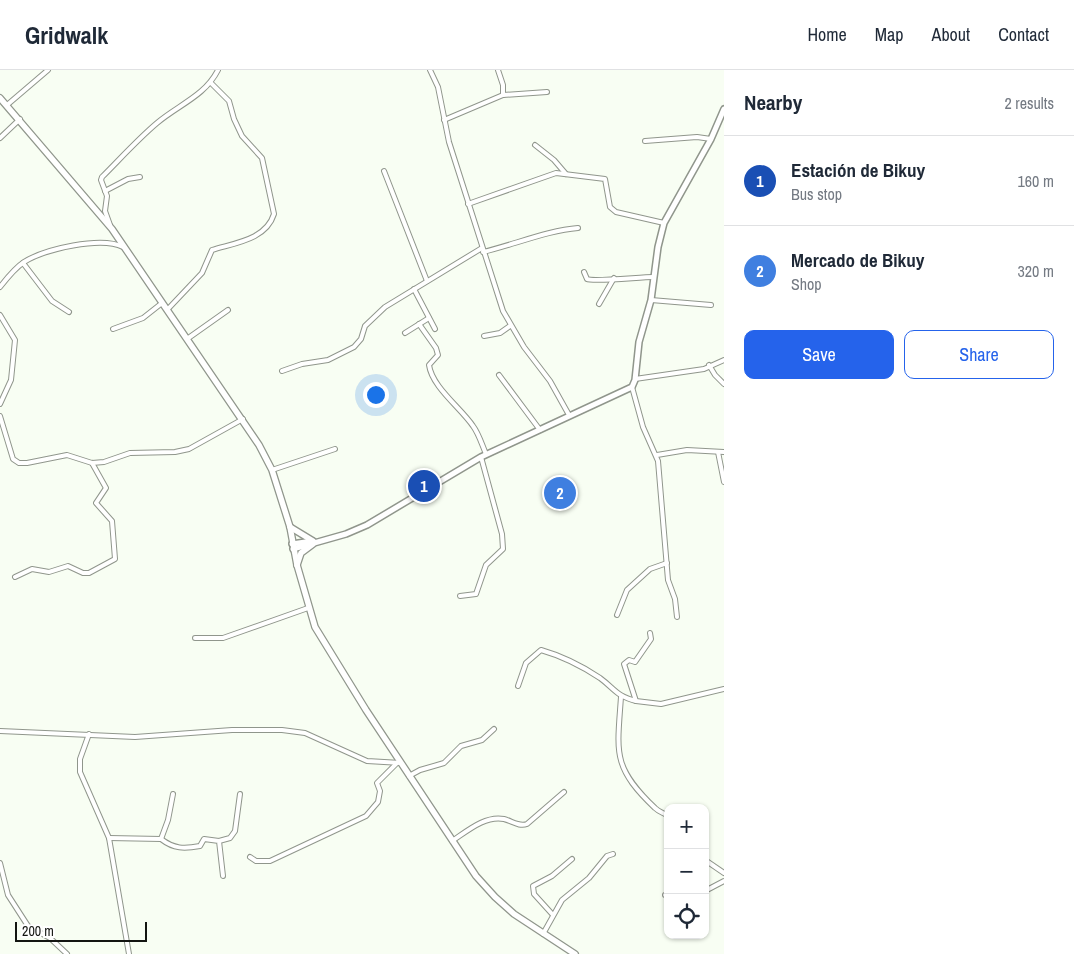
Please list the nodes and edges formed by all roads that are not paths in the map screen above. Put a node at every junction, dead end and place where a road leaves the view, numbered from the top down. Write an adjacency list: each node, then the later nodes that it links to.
1 (48, 70): 9 (street)
2 (218, 70): 5 (street)
3 (430, 70): 12 (street)
4 (498, 70): 7 (street)
5 (211, 83): 22 (street); 40 (street)
6 (547, 92): 7 (street)
7 (503, 96): 12 (street)
8 (0, 98): 9 (main road)
9 (7, 105): 11 (main road)
10 (724, 110): 14 (street)
11 (20, 119): 13 (street); 26 (main road)
12 (444, 120): 23 (street)
13 (0, 138)
14 (711, 139): 15 (street); 24 (street)
15 (645, 141)
16 (535, 145): 17 (street)
17 (559, 166): 19 (street); 20 (street)
18 (384, 171): 33 (street)
19 (556, 173): 20 (street); 23 (street)
20 (566, 174): 24 (street)
21 (140, 177): 22 (street)
22 (105, 190): 26 (street)
23 (468, 204): 28 (street)
24 (664, 223): 31 (street)
25 (578, 228): 28 (street)
26 (112, 229): 27 (main road)
27 (125, 248): 29 (street); 37 (main road)
28 (482, 250): 33 (street); 46 (street)
29 (23, 263): 34 (street); 42 (street)
30 (584, 272): 32 (street)
31 (653, 277): 32 (street); 36 (street)
32 (614, 278): 38 (street)
33 (427, 281): 35 (street)
34 (0, 287)
35 (414, 289): 44 (street); 54 (street)
36 (651, 300): 39 (street); 56 (street)
37 (162, 302): 40 (main road); 47 (street)
38 (599, 304)
39 (711, 305)
40 (167, 310): 51 (main road)
41 (228, 310): 51 (street)
42 (69, 312)
43 (0, 315): 59 (street)
44 (429, 318): 45 (street); 48 (street)
45 (419, 324): 49 (street); 68 (street)
46 (510, 326): 50 (street); 60 (street)
47 (112, 329)
48 (436, 330)
49 (405, 333)
50 (484, 336)
51 (187, 339): 62 (main road)
52 (724, 360): 53 (street)
53 (709, 365): 56 (street); 57 (street)
54 (282, 371)
55 (499, 375): 63 (street)
56 (634, 379): 58 (street)
57 (724, 384)
58 (632, 387): 60 (street); 67 (street)
59 (0, 404)
60 (569, 415): 63 (street)
61 (0, 416): 69 (street)
62 (243, 419): 69 (street); 70 (main road)
63 (540, 430): 68 (street)
64 (335, 449): 70 (street)
65 (718, 452): 66 (street); 67 (street); 71 (street)
66 (724, 452)
67 (657, 455): 75 (street)
68 (484, 456): 73 (street); 78 (street)
69 (92, 463): 77 (street)
70 (272, 470): 72 (main road)
71 (724, 482)
72 (290, 527): 73 (main road); 74 (main road)
73 (314, 542): 74 (street); 76 (main road)
74 (293, 546): 76 (main road)
75 (667, 562): 80 (street); 81 (street)
76 (297, 565): 79 (main road)
77 (14, 577)
78 (460, 596)
79 (308, 608): 83 (street); 91 (main road)
80 (618, 615)
81 (677, 618)
82 (650, 633): 87 (street)
83 (195, 638)
84 (518, 686): 86 (street)
85 (724, 690): 87 (street)
86 (621, 697): 87 (street); 96 (street)
87 (636, 701)
88 (494, 730): 92 (street)
89 (0, 731): 90 (street)
90 (89, 734): 91 (street); 97 (street)
91 (399, 763): 92 (main road); 102 (street)
92 (409, 776): 100 (main road)
93 (564, 792): 100 (street)
94 (173, 794): 98 (street)
95 (240, 794): 99 (street)
96 (664, 814)
97 (109, 838): 98 (street); 113 (street)
98 (161, 839): 99 (street)
99 (219, 841): 107 (street)
100 (452, 841): 111 (main road)
101 (613, 854): 110 (street)
102 (250, 857)
103 (572, 859): 110 (street)
104 (0, 862): 112 (street)
105 (709, 863): 106 (street)
106 (724, 873)
107 (223, 876)
108 (724, 881): 109 (street)
109 (709, 889)
110 (553, 915): 111 (street)
111 (543, 934): 114 (main road)
112 (67, 954)
113 (129, 954)
114 (575, 954)

